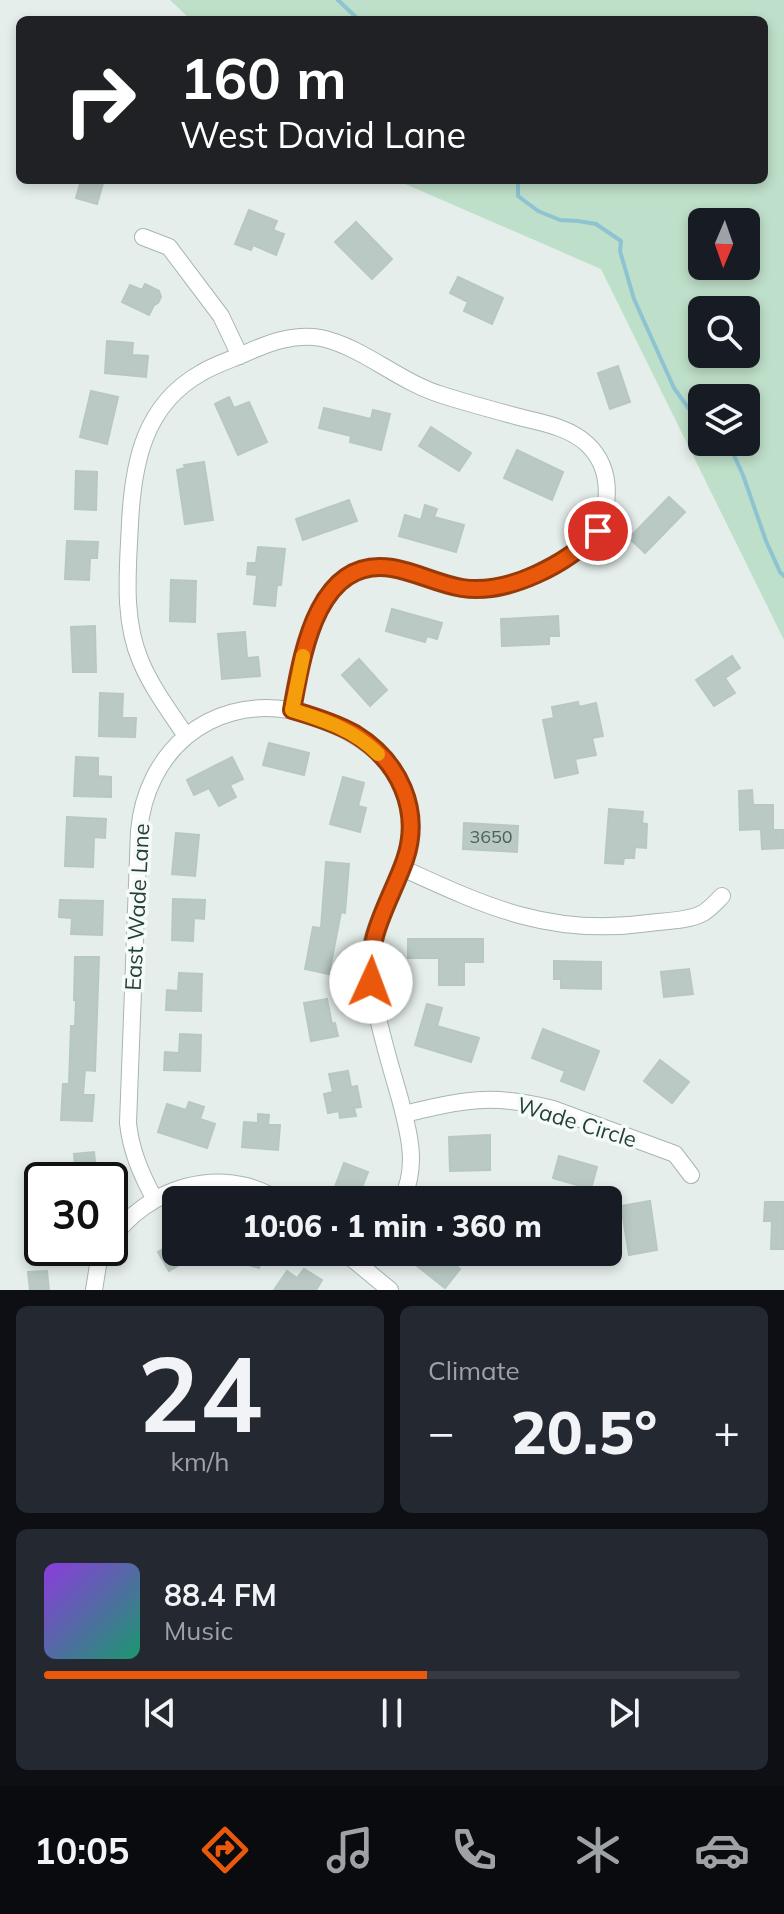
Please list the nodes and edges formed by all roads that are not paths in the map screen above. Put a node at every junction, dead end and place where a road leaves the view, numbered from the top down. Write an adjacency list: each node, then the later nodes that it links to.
1 (143, 237): 2 (street)
2 (240, 356): 3 (street); 4 (street)
3 (292, 710): 4 (street, East Wade Lane); 5 (street, East Wade Lane)
4 (186, 736): 13 (street, East Wade Lane)
5 (402, 868): 6 (street); 7 (street, East Wade Lane)
6 (722, 896)
7 (404, 1114): 8 (street, Wade Circle); 11 (street, East Wade Lane)
8 (691, 1175)
9 (189, 1186): 10 (street)
10 (244, 1186)
11 (407, 1186)
12 (162, 1195): 13 (street)
13 (154, 1198): 14 (street)
14 (128, 1221)
15 (98, 1266): 17 (street)
16 (366, 1266): 18 (street)
17 (94, 1290)
18 (390, 1290)

